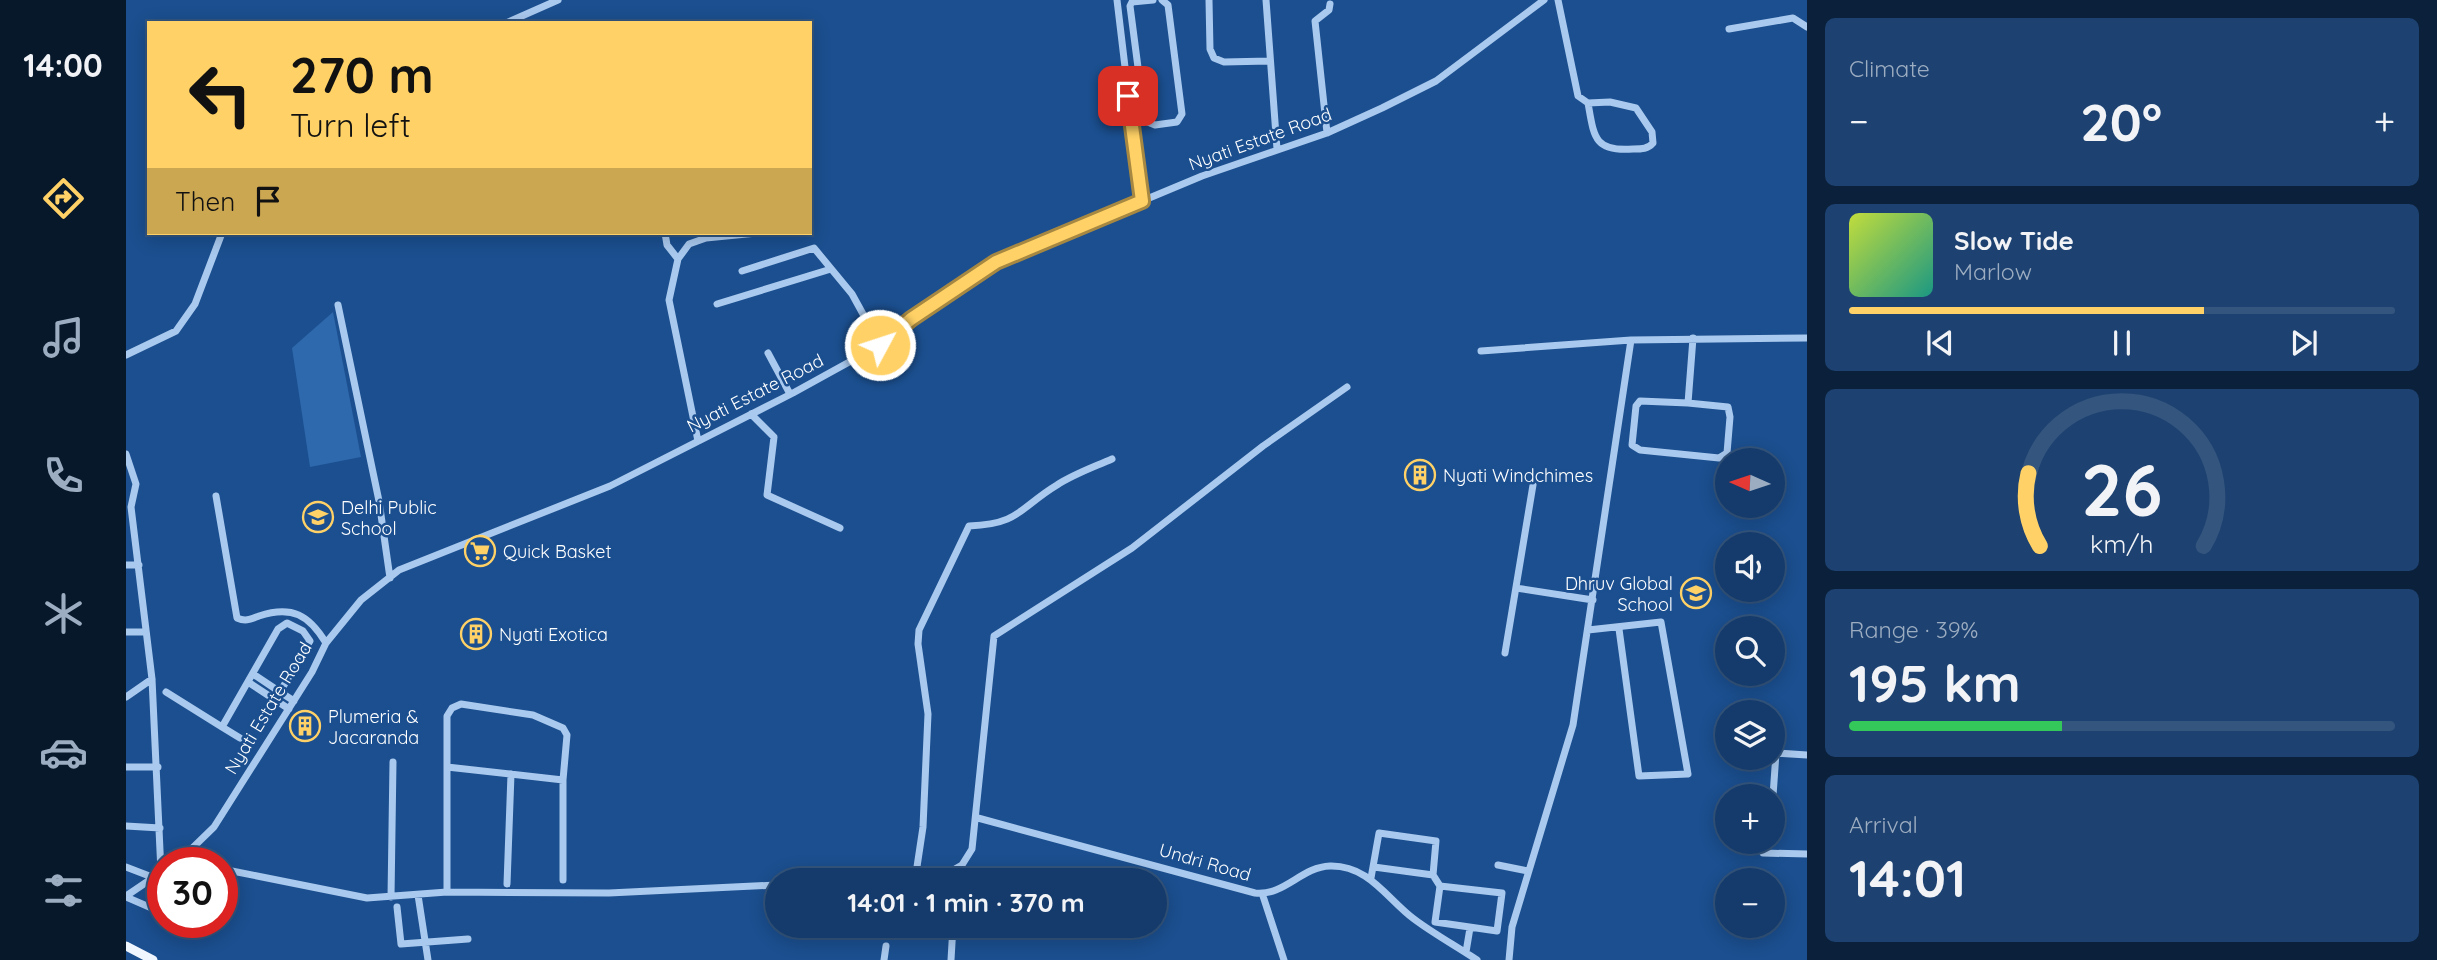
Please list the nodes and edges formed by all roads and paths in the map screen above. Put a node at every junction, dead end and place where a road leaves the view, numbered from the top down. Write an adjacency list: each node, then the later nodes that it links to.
1 (558, 0): 10 (street)
2 (1117, 0): 15 (street)
3 (1153, 0): 14 (street)
4 (1162, 0): 14 (street)
5 (1209, 0): 13 (street)
6 (1266, 0): 13 (street)
7 (1544, 0): 17 (street, Nyati Estate Road)
8 (1558, 0): 16 (street)
9 (1331, 4): 17 (street)
10 (511, 21)
11 (1807, 27): 12 (street)
12 (1729, 29)
13 (1269, 61): 18 (street)
14 (1136, 68): 15 (street)
15 (1124, 70): 19 (street)
16 (1588, 103): 16 (street)
17 (1327, 133): 18 (street, Nyati Estate Road)
18 (1277, 149): 19 (street, Nyati Estate Road)
19 (1142, 201): 31 (street, Nyati Estate Road)
20 (221, 235): 34 (street)
21 (665, 235): 23 (street)
22 (737, 235): 23 (street)
23 (678, 259): 39 (street)
24 (831, 269): 25 (street); 26 (street); 31 (street)
25 (742, 271)
26 (717, 304)
27 (338, 305): 47 (street)
28 (1693, 338): 29 (street); 30 (street); 37 (street)
29 (1807, 338)
30 (1631, 340): 32 (street); 49 (street)
31 (880, 345): 36 (street, Nyati Estate Road)
32 (1481, 351)
33 (768, 353): 36 (street)
34 (126, 355)
35 (1347, 387): 74 (street)
36 (790, 394): 38 (street, Nyati Estate Road)
37 (1688, 402): 37 (street)
38 (751, 414): 39 (street, Nyati Estate Road); 44 (street)
39 (698, 441): 47 (street, Nyati Estate Road)
40 (126, 454): 46 (street)
41 (1112, 459): 84 (street)
42 (1533, 485): 48 (street)
43 (216, 496): 54 (street)
44 (841, 528)
45 (126, 565): 46 (street)
46 (139, 565): 53 (street)
47 (390, 578): 54 (street, Nyati Estate Road)
48 (1516, 588): 49 (street); 55 (street)
49 (1593, 600): 51 (street)
50 (1619, 628): 50 (street); 51 (street)
51 (1588, 630): 86 (street)
52 (126, 632): 53 (street)
53 (146, 632): 57 (street)
54 (326, 643): 62 (street, Nyati Estate Road)
55 (1505, 653)
56 (253, 674): 58 (street); 60 (street); 60 (street)
57 (152, 678): 61 (street); 70 (street)
58 (248, 682): 63 (street); 64 (street)
59 (166, 692): 64 (street)
60 (279, 692): 62 (street)
61 (126, 697)
62 (294, 701): 63 (street, Nyati Estate Road)
63 (289, 709): 78 (street, Nyati Estate Road)
64 (222, 727): 65 (street)
65 (240, 738)
66 (1807, 755): 73 (street)
67 (393, 762): 100 (street)
68 (126, 767): 70 (street)
69 (447, 767): 71 (street); 72 (street); 96 (street)
70 (158, 768): 76 (street)
71 (511, 774): 72 (street); 93 (street)
72 (563, 780): 91 (street)
73 (1774, 784)
74 (978, 818): 85 (street); 97 (street, Undri Road)
75 (126, 826): 76 (street)
76 (160, 828): 77 (street)
77 (161, 847)
78 (194, 847)
79 (1785, 854): 80 (street)
80 (1807, 854)
81 (1498, 865): 86 (street)
82 (126, 867): 88 (street)
83 (1374, 867): 89 (street); 89 (street); 90 (street)
84 (917, 868)
85 (957, 868)
86 (1528, 871): 116 (street)
87 (238, 873): 100 (street)
88 (147, 875)
89 (1433, 875): 95 (street)
90 (1371, 878): 97 (street, Undri Road); 109 (street, Undri Road)
91 (563, 880)
92 (147, 881): 99 (street)
93 (507, 884)
94 (765, 886): 96 (street)
95 (1440, 886): 103 (street); 103 (street)
96 (447, 892): 98 (street)
97 (1262, 894): 114 (street)
98 (418, 895): 100 (street); 106 (street)
99 (126, 896): 101 (street)
100 (391, 897)
101 (147, 906)
102 (397, 907): 106 (street)
103 (1471, 928): 109 (street)
104 (952, 938): 113 (street)
105 (468, 939): 106 (street)
106 (426, 942): 111 (street)
107 (126, 946): 110 (main road)
108 (886, 946): 112 (street)
109 (1466, 952): 115 (street, Undri Road)
110 (153, 960)
111 (428, 960)
112 (884, 960)
113 (951, 960)
114 (1284, 960)
115 (1477, 960)
116 (1509, 960)

